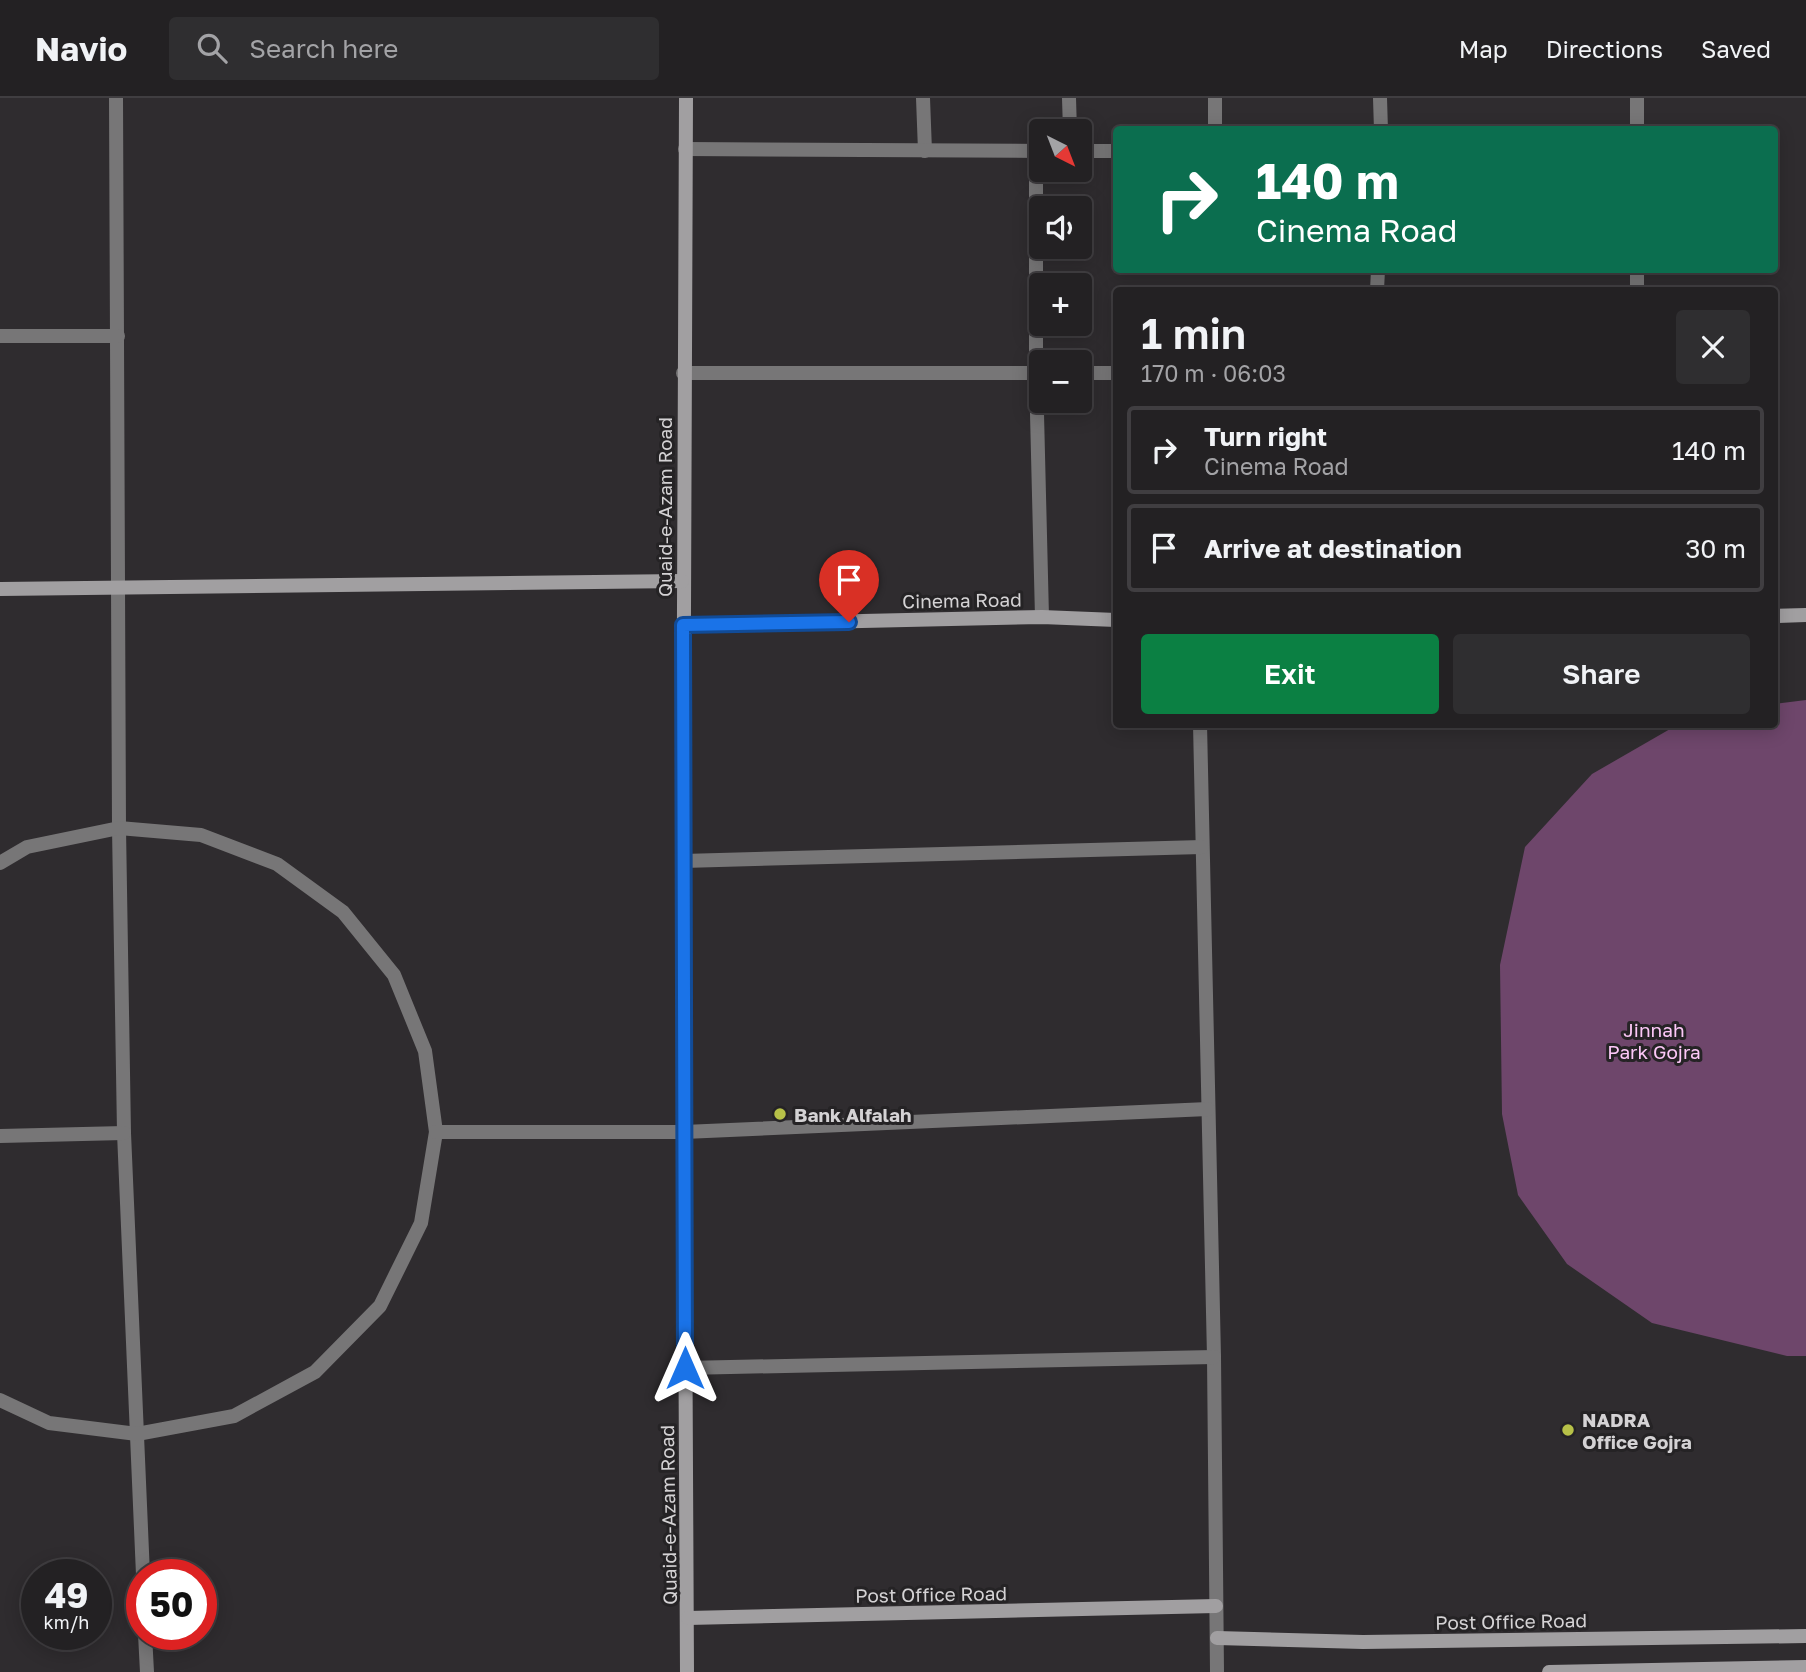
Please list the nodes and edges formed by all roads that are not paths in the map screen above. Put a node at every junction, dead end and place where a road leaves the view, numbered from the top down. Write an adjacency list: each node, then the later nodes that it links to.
1 (116, 98): 19 (street)
2 (685, 98): 12 (main road, Quaid-e-Azam Road)
3 (923, 98): 13 (street)
4 (1069, 98): 8 (street)
5 (1215, 98): 9 (street)
6 (1380, 98): 10 (street)
7 (1637, 98): 11 (street)
8 (1070, 119)
9 (1215, 126)
10 (1381, 126)
11 (1637, 126)
12 (685, 149): 13 (street); 21 (main road, Quaid-e-Azam Road)
13 (925, 151): 14 (street)
14 (1029, 151)
15 (1092, 151): 16 (street)
16 (1113, 151)
17 (1039, 182): 20 (street)
18 (0, 335): 19 (street)
19 (118, 336): 28 (street)
20 (1039, 350)
21 (683, 373): 22 (street); 26 (main road, Quaid-e-Azam Road)
22 (1029, 373)
23 (1092, 373): 24 (street)
24 (1113, 373)
25 (1039, 413): 31 (street)
26 (682, 581): 28 (main road); 33 (main road, Quaid-e-Azam Road)
27 (0, 589): 28 (main road)
28 (119, 589): 35 (street)
29 (1806, 615): 30 (main road)
30 (1778, 616)
31 (1042, 618): 32 (main road, Cinema Road); 33 (main road, Cinema Road)
32 (1113, 620)
33 (683, 625): 37 (main road, Quaid-e-Azam Road)
34 (1200, 728): 36 (street)
35 (119, 828): 38 (street); 40 (street); 42 (street)
36 (1202, 847): 37 (street); 39 (street)
37 (683, 861): 41 (main road, Quaid-e-Azam Road)
38 (0, 863)
39 (1208, 1109): 41 (street); 44 (street)
40 (436, 1132): 41 (street); 47 (street)
41 (684, 1132): 45 (main road, Quaid-e-Azam Road)
42 (124, 1133): 43 (street); 47 (street)
43 (0, 1136)
44 (1214, 1357): 45 (street); 49 (street)
45 (685, 1368): 50 (main road, Quaid-e-Azam Road)
46 (0, 1400): 47 (street)
47 (136, 1434): 48 (street)
48 (142, 1559)
49 (1216, 1606): 50 (main road, Post Office Road); 52 (street)
50 (688, 1618): 56 (main road, Quaid-e-Azam Road)
51 (1806, 1636): 52 (main road, Post Office Road)
52 (1217, 1638): 57 (street)
53 (146, 1650): 55 (street)
54 (1806, 1667): 58 (main road)
55 (147, 1672)
56 (687, 1672)
57 (1217, 1672)
58 (1549, 1672)

